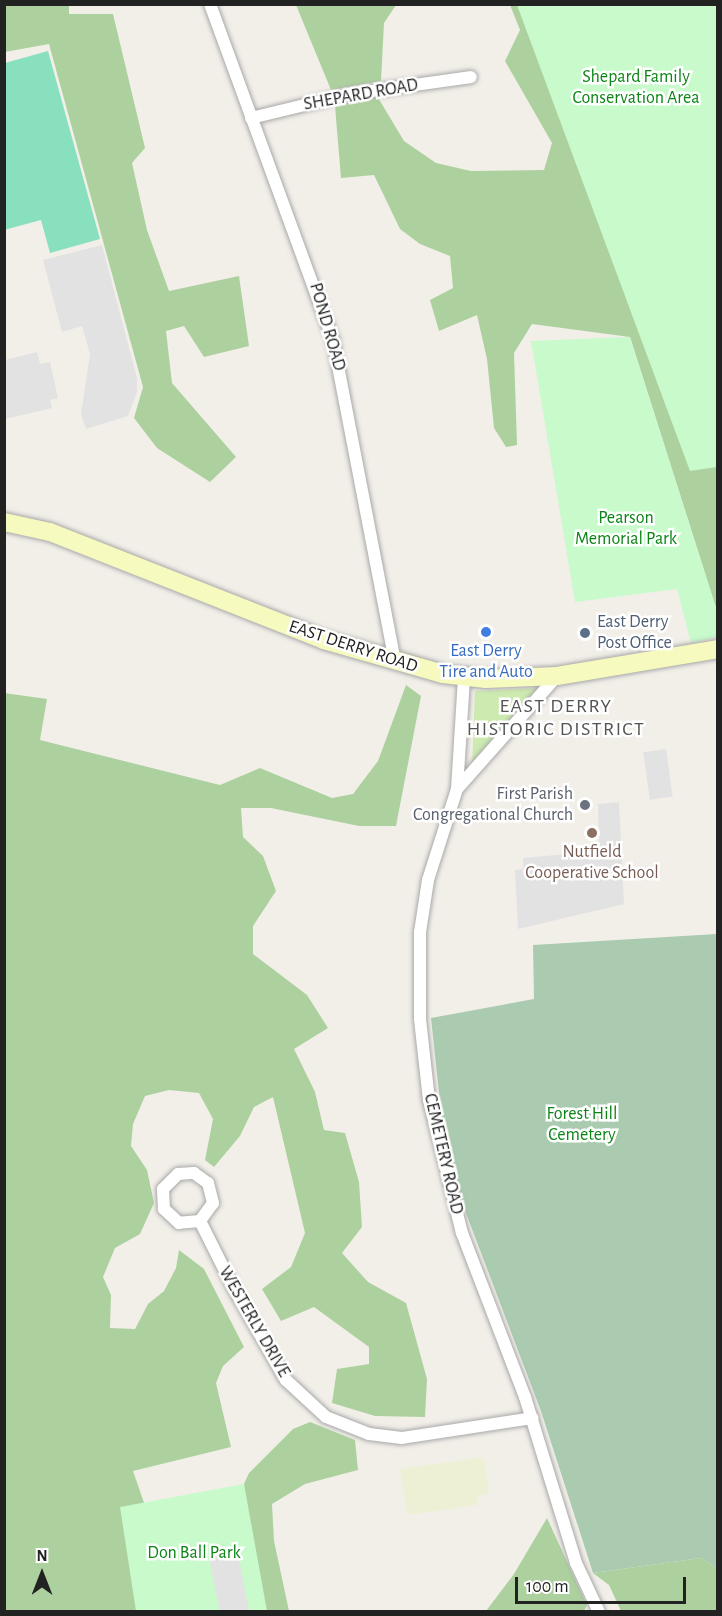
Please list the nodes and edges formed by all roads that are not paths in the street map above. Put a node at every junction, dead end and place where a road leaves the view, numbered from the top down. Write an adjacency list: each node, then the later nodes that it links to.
1 (210, 4): 3 (street, POND ROAD)
2 (471, 77): 3 (street, SHEPARD ROAD)
3 (251, 118): 6 (street, POND ROAD)
4 (4, 522): 6 (street, EAST DERRY ROAD)
5 (717, 649): 7 (street, EAST DERRY ROAD)
6 (395, 663): 8 (street, EAST DERRY ROAD)
7 (557, 676): 8 (street, EAST DERRY ROAD); 9 (street)
8 (464, 678): 9 (street, CEMETERY ROAD)
9 (457, 789): 11 (street, CEMETERY ROAD)
10 (200, 1221): 10 (street); 11 (street, WESTERLY DRIVE)
11 (532, 1418): 12 (street, CEMETERY ROAD)
12 (599, 1611)

